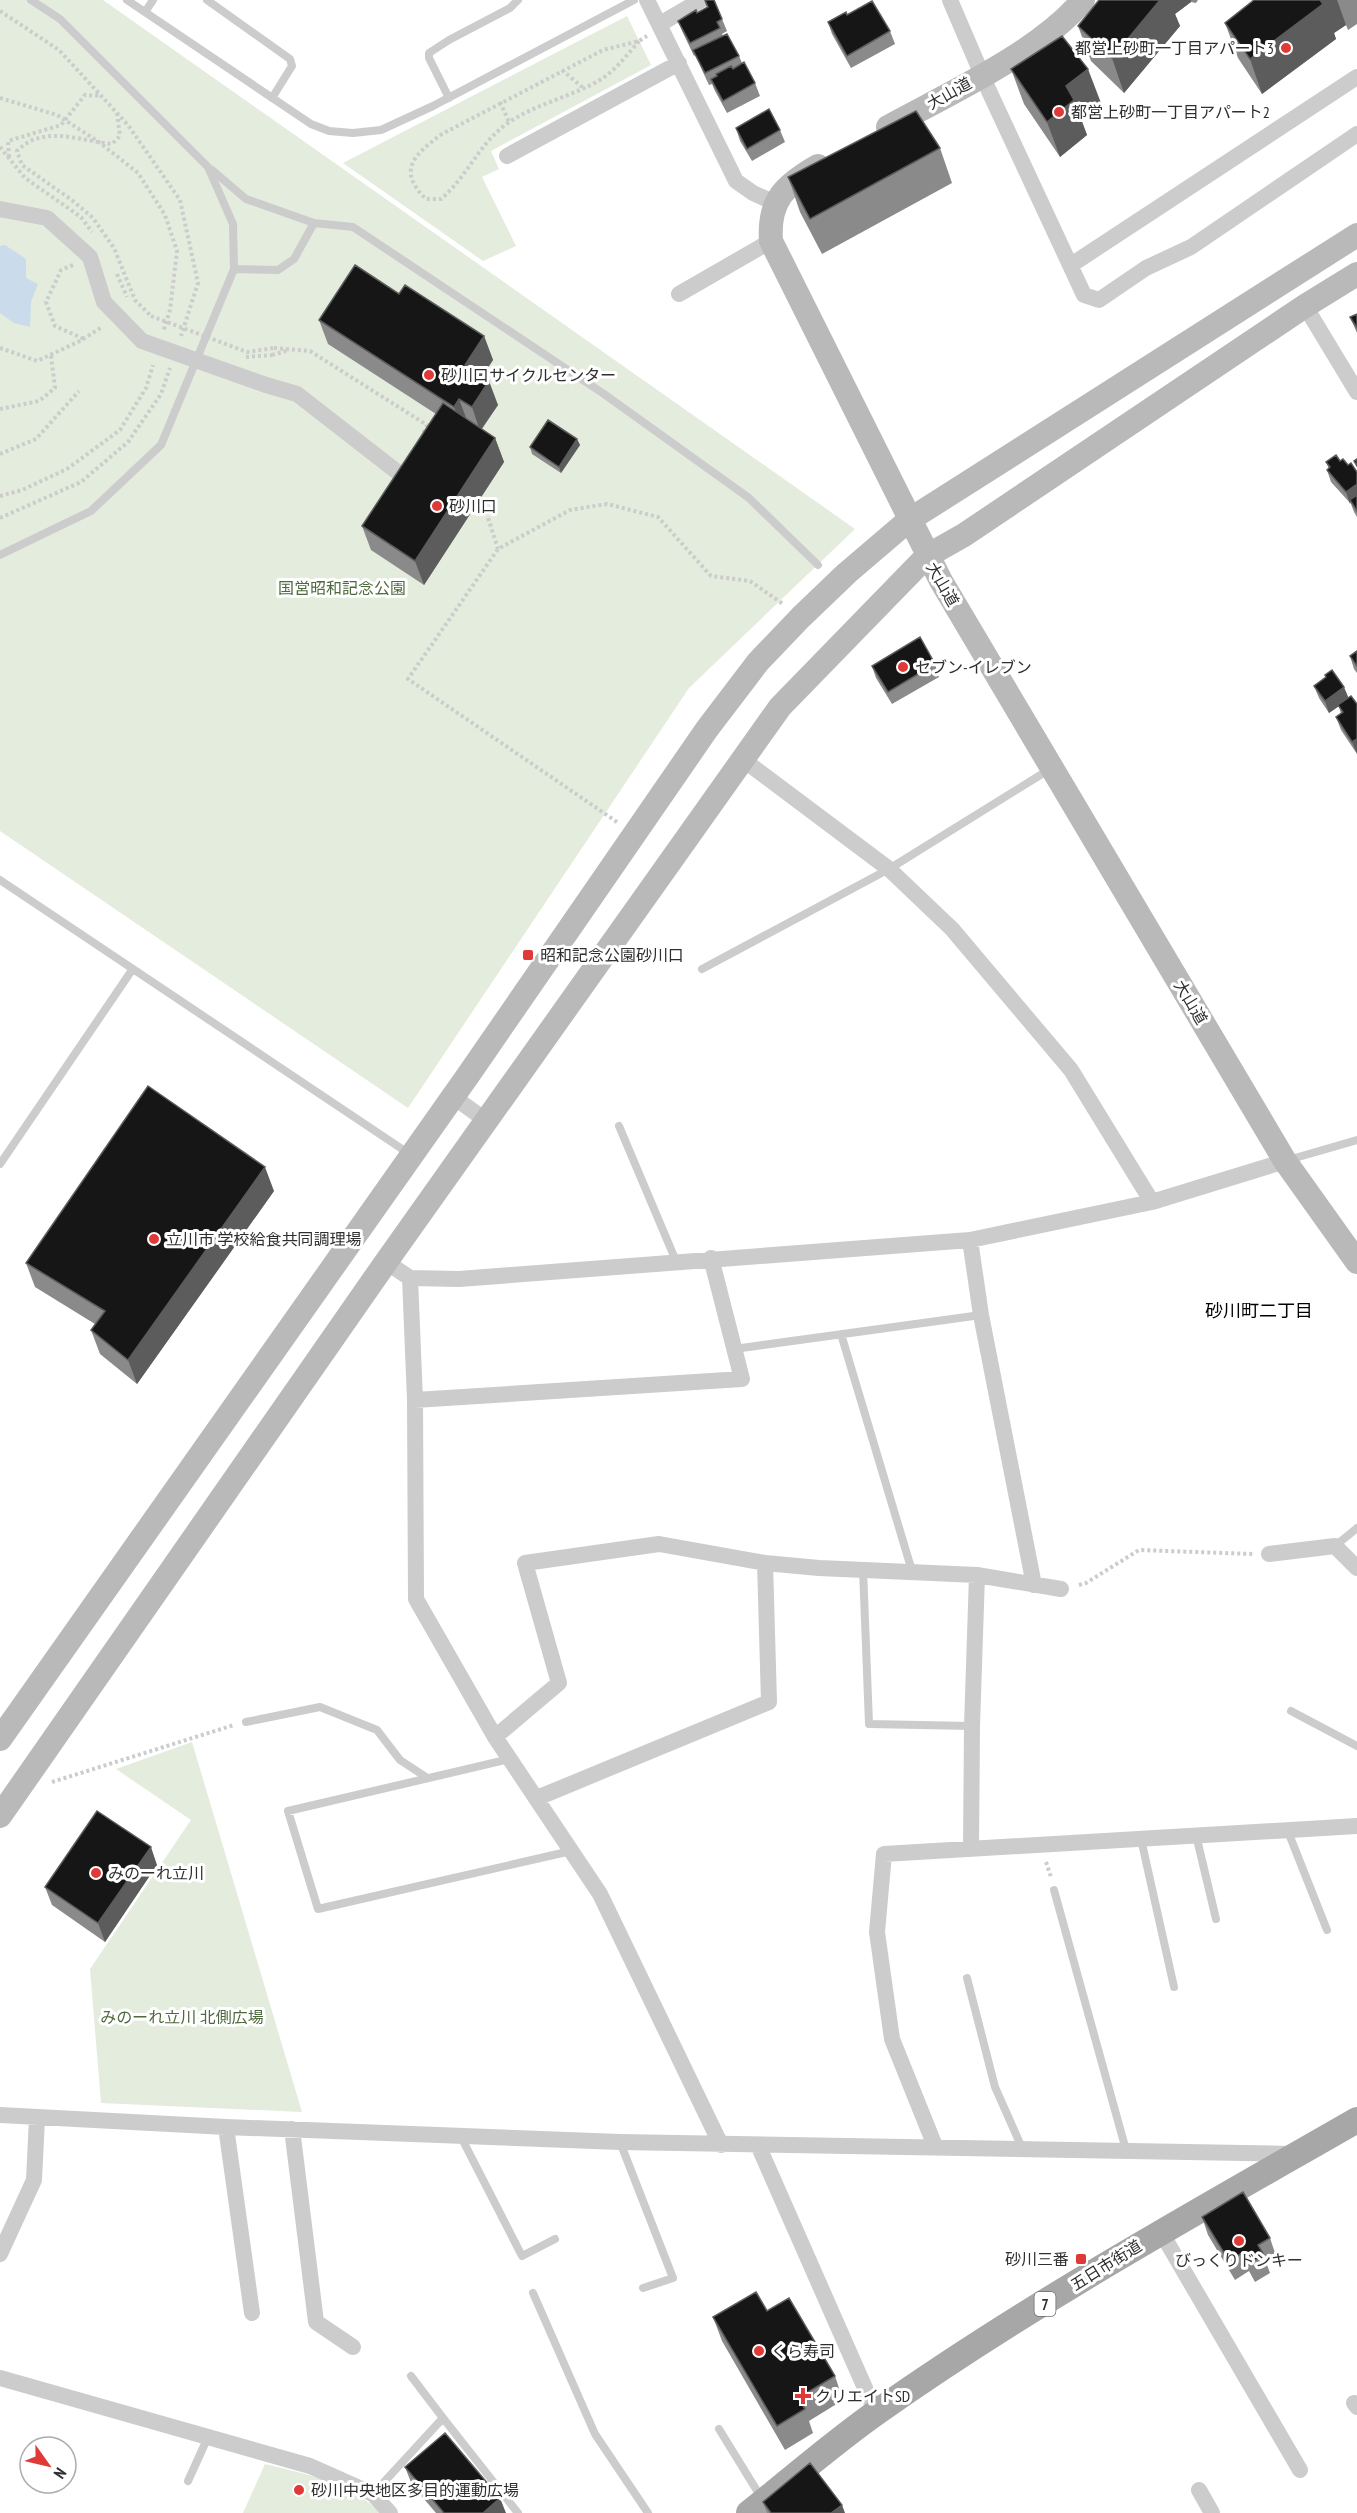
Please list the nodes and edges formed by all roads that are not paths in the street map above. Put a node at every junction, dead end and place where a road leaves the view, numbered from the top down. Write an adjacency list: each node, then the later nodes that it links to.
1 (31, 0): 22 (lane)
2 (127, 0): 11 (lane)
3 (153, 0): 11 (lane)
4 (207, 0): 16 (lane)
5 (518, 0): 17 (lane)
6 (634, 0): 17 (lane)
7 (647, 0): 12 (street)
8 (700, 0): 12 (street)
9 (950, 0): 14 (street)
10 (1083, 0): 14 (street, 大山道)
11 (145, 12): 16 (lane)
12 (660, 24): 13 (street)
13 (679, 63): 20 (street); 23 (street)
14 (982, 75): 19 (street, 大山道); 28 (street)
15 (1357, 77): 28 (street)
16 (272, 98): 17 (lane)
17 (449, 98)
18 (1357, 134): 28 (street)
19 (868, 138)
20 (507, 156)
21 (837, 156): 23 (street)
22 (208, 167): 25 (lane); 29 (lane)
23 (776, 203): 27 (street)
24 (0, 209): 34 (street, bridge)
25 (314, 223): 29 (lane); 38 (lane)
26 (1357, 235): 35 (street)
27 (771, 241): 31 (street); 35 (street, 大山道)
28 (1071, 265)
29 (234, 269): 36 (lane)
30 (1357, 274): 32 (street)
31 (679, 294)
32 (1305, 306): 33 (street); 37 (street)
33 (1357, 392)
34 (427, 495)
35 (909, 520): 37 (street, 大山道); 45 (street)
36 (0, 555)
37 (927, 556): 39 (street); 40 (street, 大山道)
38 (818, 565)
39 (741, 758): 41 (street); 46 (street)
40 (1052, 768): 41 (lane); 50 (street, 大山道)
41 (889, 869): 43 (lane); 52 (street)
42 (0, 880): 44 (lane)
43 (702, 969)
44 (132, 970): 49 (lane); 51 (lane)
45 (452, 1096): 46 (street); 49 (street)
46 (487, 1121): 56 (street)
47 (618, 1126): 55 (lane)
48 (1357, 1140): 50 (lane)
49 (411, 1155): 77 (street)
50 (1285, 1161): 52 (street); 57 (street, 大山道)
51 (0, 1164)
52 (1152, 1202): 53 (street)
53 (970, 1240): 54 (street); 59 (street)
54 (711, 1258): 55 (street); 61 (street)
55 (676, 1261): 58 (street)
56 (386, 1262): 58 (street); 82 (street)
57 (1357, 1262)
58 (410, 1278): 62 (street)
59 (981, 1315): 60 (lane); 71 (street)
60 (841, 1334): 61 (lane); 69 (lane)
61 (734, 1349): 62 (street)
62 (415, 1400): 76 (street)
63 (1357, 1528): 64 (lane)
64 (1335, 1545): 65 (street); 67 (street)
65 (1269, 1554)
66 (765, 1563): 68 (street); 76 (street); 81 (street)
67 (1357, 1568)
68 (863, 1569): 69 (street); 75 (lane)
69 (912, 1571): 70 (street)
70 (977, 1575): 71 (street); 75 (street)
71 (1034, 1585): 72 (street)
72 (1061, 1589)
73 (1291, 1711): 78 (lane)
74 (246, 1722): 80 (lane)
75 (972, 1726): 87 (street)
76 (495, 1737): 79 (street)
77 (0, 1739)
78 (1357, 1746)
79 (511, 1759): 80 (lane); 81 (street)
80 (426, 1777): 88 (lane)
81 (537, 1798): 88 (street)
82 (0, 1816)
83 (1357, 1826): 84 (street)
84 (1287, 1829): 85 (street); 91 (lane)
85 (1196, 1835): 86 (street); 90 (lane)
86 (1141, 1839): 87 (street); 93 (lane)
87 (971, 1850): 103 (street)
88 (572, 1851): 101 (street)
89 (1054, 1890): 105 (lane)
90 (1216, 1919)
91 (1327, 1930)
92 (967, 1978): 104 (lane)
93 (1174, 1987)
94 (0, 2115): 95 (street)
95 (37, 2118): 97 (street); 109 (street)
96 (1357, 2120): 106 (main road, 五日市街道 / 7)
97 (226, 2127): 98 (street); 112 (street)
98 (292, 2129): 99 (street); 113 (street)
99 (460, 2135): 100 (street); 108 (lane)
100 (620, 2142): 101 (street); 110 (lane)
101 (721, 2145): 102 (street)
102 (758, 2145): 103 (street); 116 (street)
103 (935, 2146): 104 (street)
104 (1022, 2148): 105 (street)
105 (1126, 2150): 106 (street)
106 (1298, 2154): 107 (main road, 五日市街道 / 7)
107 (1161, 2232): 116 (main road, 五日市街道 / 7); 120 (street)
108 (555, 2239)
109 (0, 2254)
110 (643, 2288)
111 (533, 2294): 127 (lane)
112 (252, 2313)
113 (353, 2347)
114 (411, 2376): 117 (lane)
115 (0, 2378): 119 (street)
116 (876, 2413): 124 (main road, 五日市街道 / 7)
117 (443, 2418): 123 (lane); 126 (lane)
118 (719, 2429): 124 (lane)
119 (208, 2437): 121 (lane); 123 (street)
120 (1300, 2470)
121 (188, 2481)
122 (1199, 2490): 128 (street)
123 (373, 2494): 125 (street)
124 (756, 2507)
125 (390, 2513)
126 (518, 2513)
127 (648, 2513)
128 (1212, 2513)

